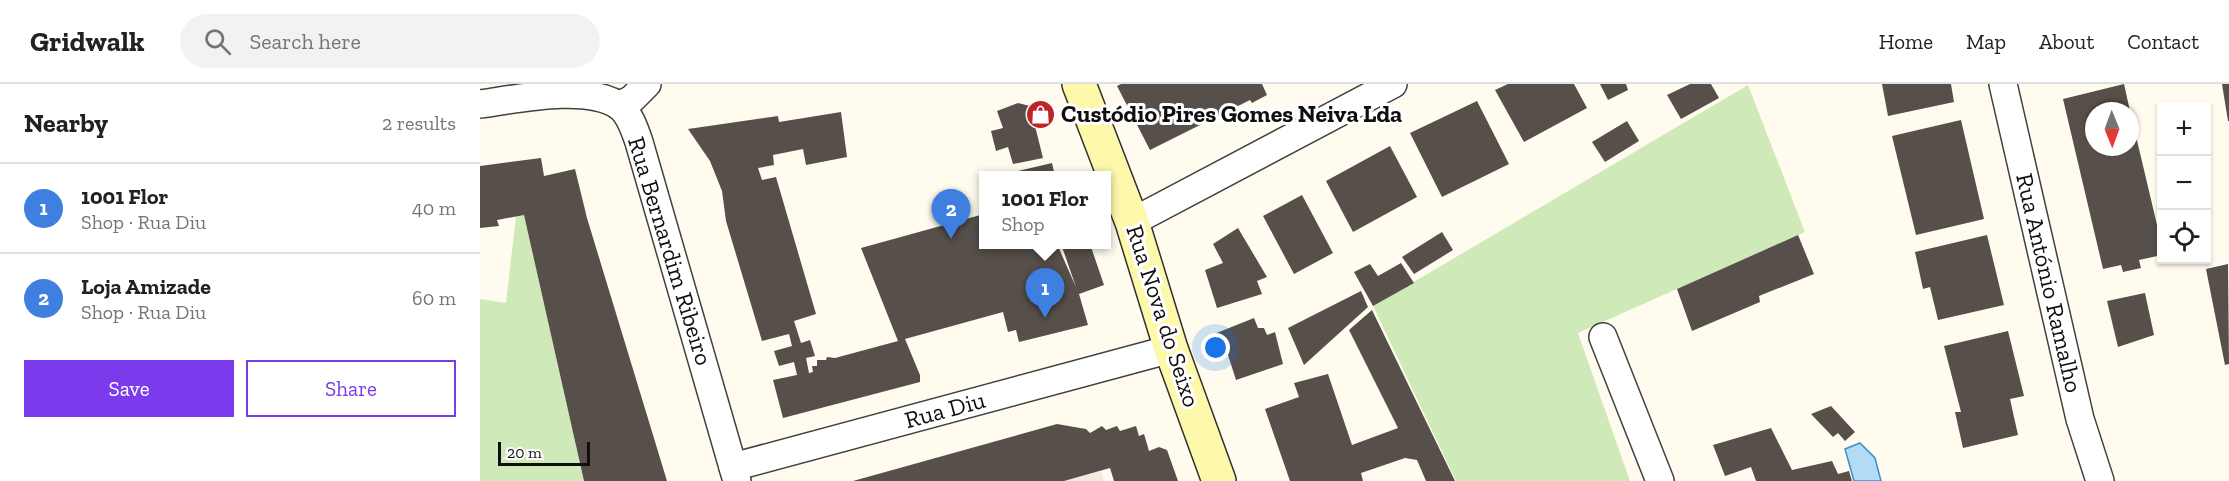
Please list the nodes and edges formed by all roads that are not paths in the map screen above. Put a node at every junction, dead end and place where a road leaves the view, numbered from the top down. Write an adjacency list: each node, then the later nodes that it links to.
1 (646, 84): 6 (street)
2 (1079, 84): 7 (main road, Rua Nova do Seixo)
3 (1393, 84): 7 (street)
4 (2002, 84): 13 (street, Rua António Ramalho)
5 (480, 104): 6 (street, Rua Bernardim Ribeiro)
6 (619, 106): 10 (street, Rua Bernardim Ribeiro)
7 (1132, 222): 9 (main road, Rua Nova do Seixo)
8 (1603, 337): 12 (street)
9 (1172, 349): 10 (street, Rua Diu); 11 (main road, Rua Nova do Seixo)
10 (735, 474)
11 (1219, 481)
12 (1660, 481)
13 (2100, 481)

